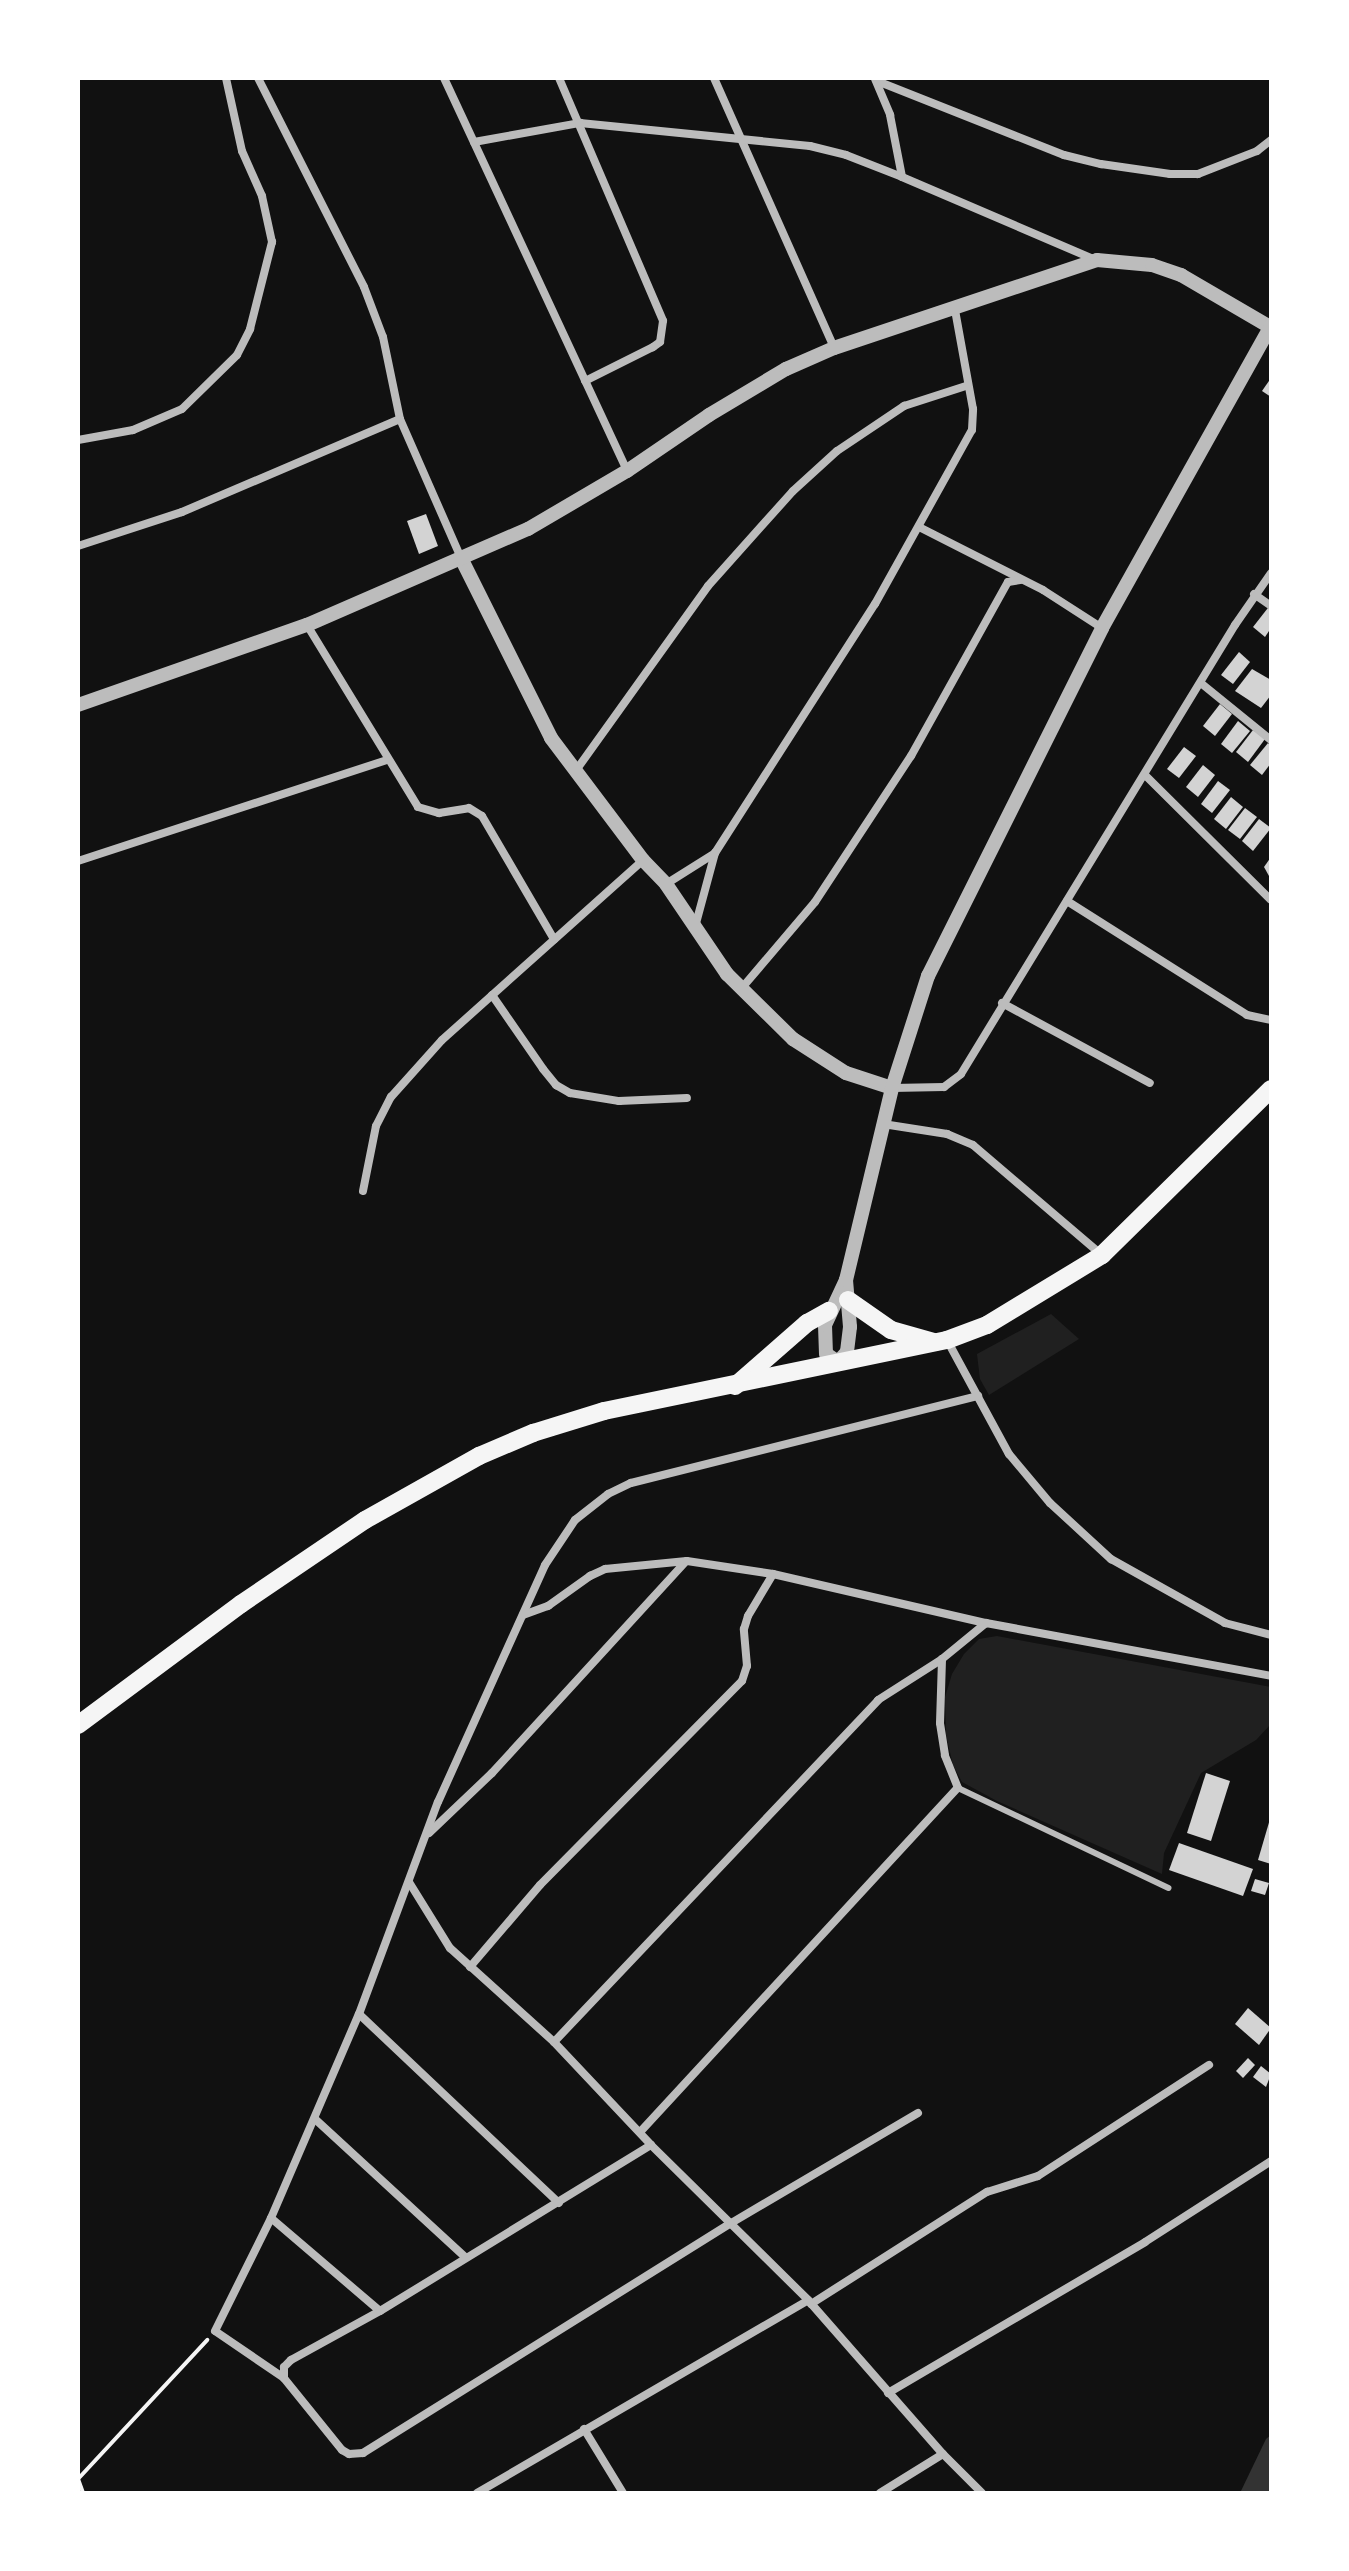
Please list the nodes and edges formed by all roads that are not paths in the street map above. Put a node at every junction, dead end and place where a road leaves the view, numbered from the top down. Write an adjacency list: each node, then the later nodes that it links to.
1 (226, 78): 20 (street)
2 (258, 78): 19 (street)
3 (444, 78): 10 (street)
4 (559, 78): 7 (street)
5 (714, 78): 8 (street)
6 (876, 80): 9 (street); 11 (street)
7 (580, 123): 8 (street); 10 (street); 17 (street)
8 (739, 137): 11 (street); 15 (street)
9 (1271, 140)
10 (474, 142): 17 (street)
11 (902, 177): 12 (street)
12 (1097, 260): 13 (street); 14 (street)
13 (955, 310): 15 (street); 18 (street)
14 (1270, 326): 16 (street)
15 (834, 348): 21 (street)
16 (1266, 352): 30 (street)
17 (585, 381): 21 (street)
18 (966, 386): 22 (street); 35 (street)
19 (400, 419): 23 (street); 24 (street)
20 (78, 440)
21 (627, 471): 24 (street)
22 (921, 528): 26 (street); 37 (street)
23 (78, 546)
24 (462, 560): 29 (street); 35 (street)
25 (1271, 573): 27 (street)
26 (1020, 580): 30 (street); 45 (street)
27 (1254, 594): 28 (street); 31 (street)
28 (1271, 606)
29 (307, 625): 32 (street); 34 (street)
30 (1102, 628): 50 (street)
31 (1202, 684): 33 (street); 36 (street)
32 (78, 705)
33 (1271, 740)
34 (387, 760): 39 (street); 44 (street)
35 (577, 769): 38 (street)
36 (1145, 775): 41 (street); 42 (street)
37 (715, 853): 40 (street); 43 (street)
38 (643, 860): 40 (street); 44 (street)
39 (78, 861)
40 (666, 884): 43 (street)
41 (1271, 900)
42 (1067, 901): 47 (street); 48 (street)
43 (695, 927): 45 (street)
44 (554, 939): 46 (street)
45 (741, 990): 50 (street)
46 (492, 995): 52 (street); 54 (street)
47 (1002, 1003): 49 (street); 50 (street)
48 (1271, 1020)
49 (1150, 1083)
50 (892, 1088): 53 (street)
51 (1271, 1089): 55 (main road)
52 (687, 1098)
53 (883, 1124): 55 (street); 56 (street)
54 (363, 1191)
55 (1102, 1255): 59 (main road)
56 (846, 1280): 57 (street); 58 (street)
57 (848, 1300): 59 (main road); 60 (street)
58 (829, 1311): 60 (street); 61 (main road)
59 (942, 1342): 60 (main road); 62 (street)
60 (838, 1362): 61 (main road)
61 (733, 1387): 70 (main road)
62 (978, 1396): 65 (street); 67 (street)
63 (687, 1561): 64 (street); 65 (street); 72 (street)
64 (773, 1574): 66 (street); 75 (street)
65 (523, 1615): 72 (street)
66 (986, 1623): 68 (street); 69 (street)
67 (1270, 1636)
68 (942, 1659): 71 (street); 77 (street)
69 (1271, 1676)
70 (78, 1725)
71 (958, 1788): 74 (lane); 81 (street)
72 (429, 1834): 73 (street)
73 (409, 1882): 75 (street); 76 (street)
74 (1169, 1888)
75 (470, 1967): 77 (street)
76 (359, 2014): 80 (street); 84 (street)
77 (554, 2042): 81 (street)
78 (1209, 2065): 88 (street)
79 (918, 2113): 86 (street)
80 (315, 2119): 85 (street); 87 (street)
81 (641, 2131): 82 (street)
82 (651, 2145): 84 (street); 86 (street)
83 (1271, 2161): 91 (street)
84 (559, 2203): 87 (street)
85 (271, 2218): 89 (street); 90 (street)
86 (731, 2223): 88 (street); 90 (street)
87 (464, 2256): 89 (street)
88 (810, 2302): 91 (street); 92 (street)
89 (380, 2311): 90 (street)
90 (284, 2378)
91 (888, 2393): 93 (street)
92 (584, 2429): 94 (street); 95 (street)
93 (943, 2454): 96 (street); 97 (street)
94 (477, 2493)
95 (623, 2493)
96 (880, 2493)
97 (982, 2493)

